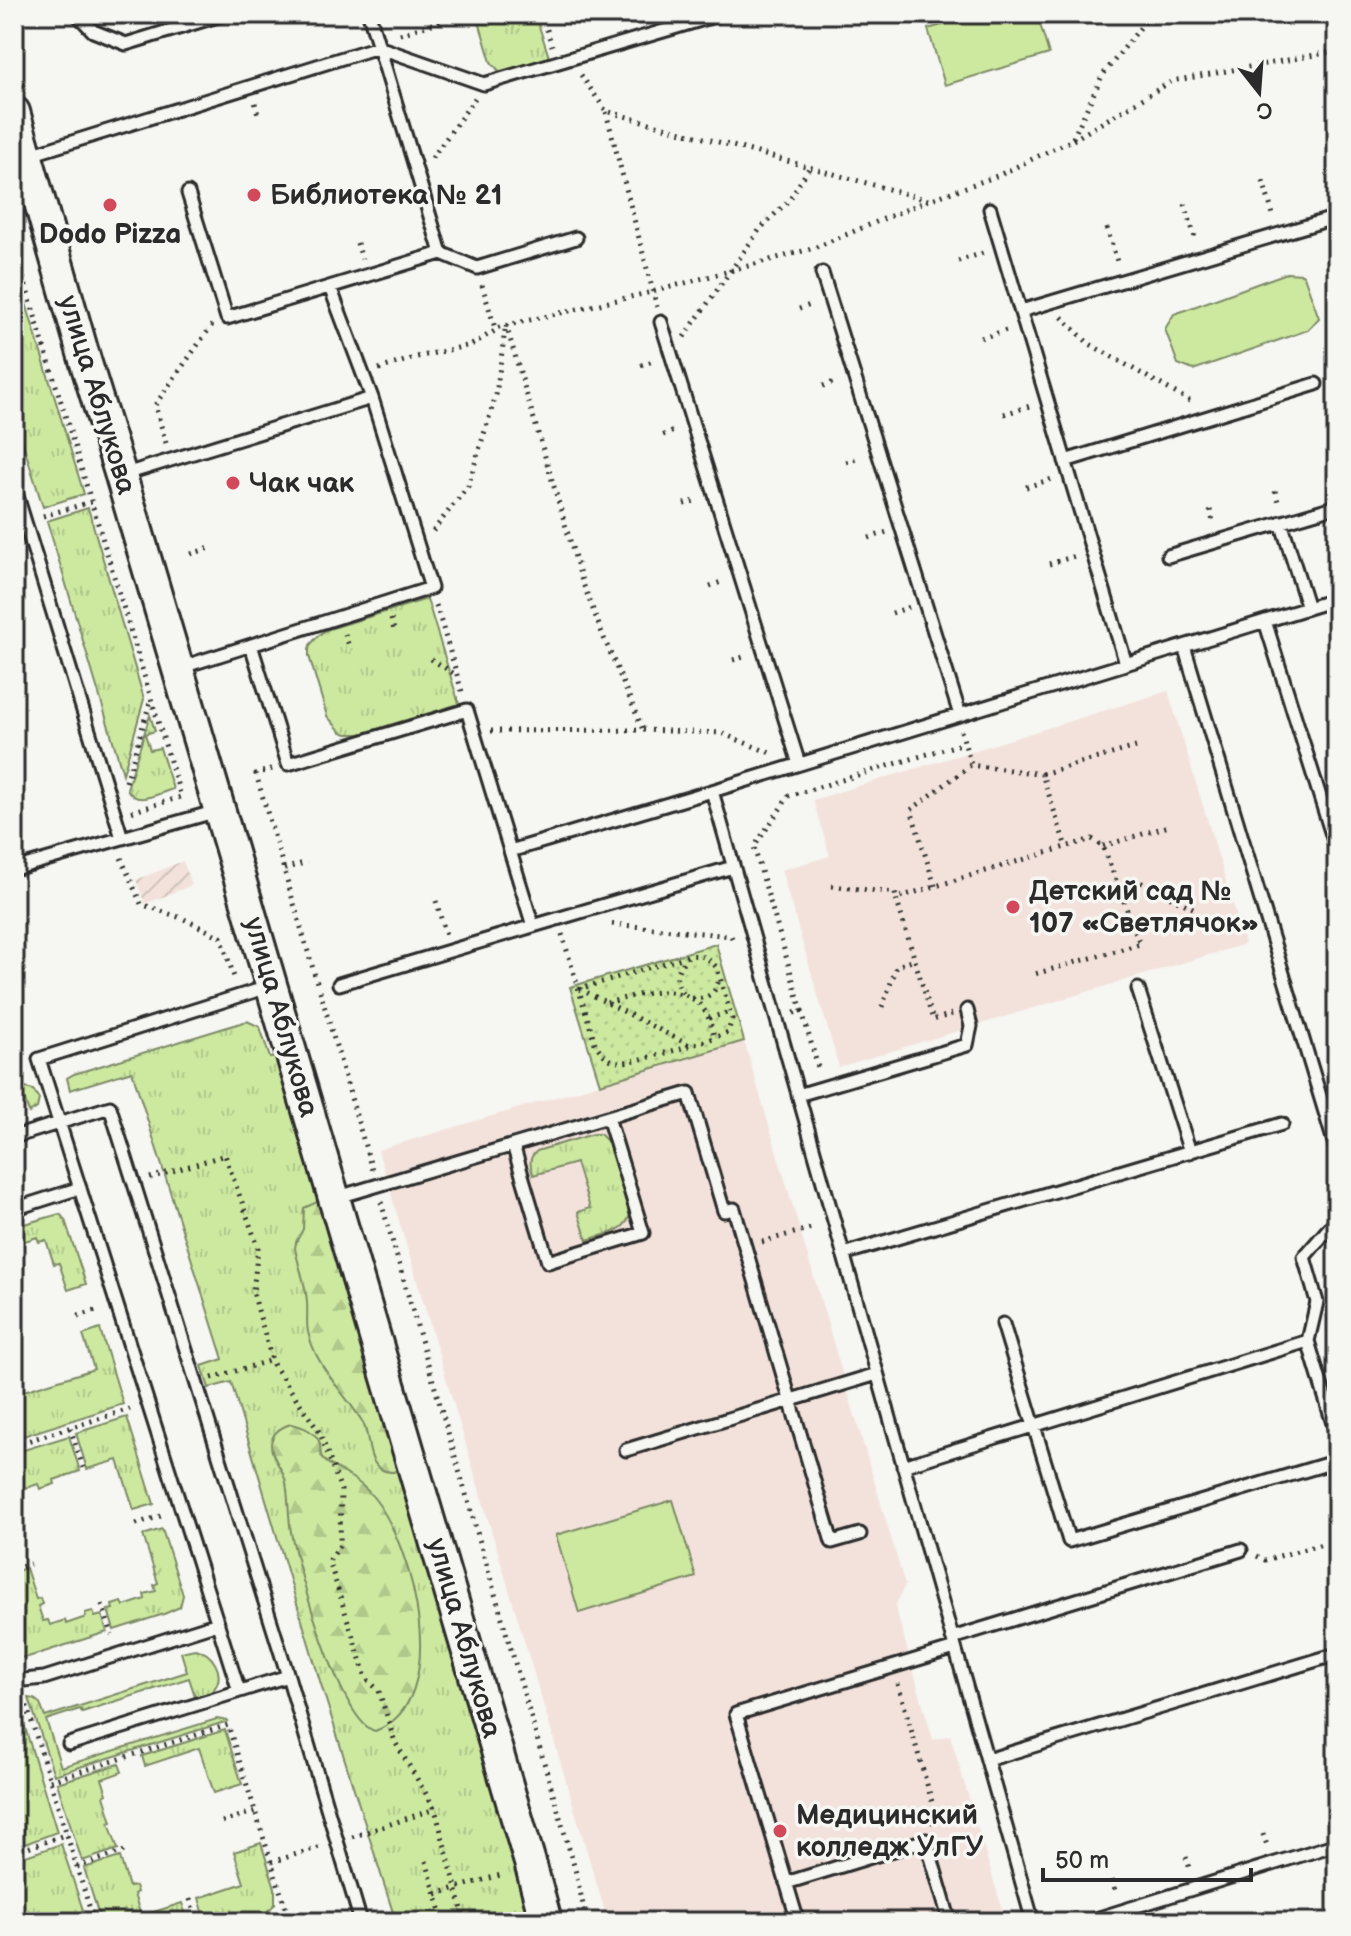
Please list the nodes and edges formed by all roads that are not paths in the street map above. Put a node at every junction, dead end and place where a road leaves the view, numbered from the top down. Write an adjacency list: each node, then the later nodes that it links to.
1 (77, 14): 2 (lane)
2 (224, 14)
3 (369, 14): 5 (lane)
4 (721, 14): 5 (lane)
5 (378, 44): 7 (lane); 12 (lane)
6 (14, 112): 7 (street, улица Аблукова)
7 (21, 161): 20 (street, улица Аблукова)
8 (188, 193): 14 (lane)
9 (990, 209): 15 (lane)
10 (1337, 217): 15 (lane)
11 (576, 238): 12 (lane)
12 (441, 253): 14 (lane)
13 (822, 273): 32 (lane)
14 (330, 287): 18 (lane)
15 (1021, 311): 19 (lane)
16 (661, 322): 33 (lane)
17 (1316, 384): 19 (lane)
18 (372, 398): 20 (lane); 28 (lane)
19 (1065, 461): 30 (lane)
20 (121, 476): 31 (street, улица Аблукова)
21 (14, 486): 36 (lane)
22 (1337, 506): 23 (lane)
23 (1281, 522): 24 (lane); 26 (lane)
24 (1168, 556)
25 (1337, 599): 26 (lane)
26 (1308, 608): 27 (lane)
27 (1265, 621): 29 (lane); 38 (lane)
28 (251, 645): 31 (lane); 37 (lane)
29 (1184, 646): 30 (lane); 48 (lane)
30 (1126, 664): 32 (lane)
31 (178, 668): 35 (street, улица Аблукова)
32 (958, 715): 33 (lane)
33 (799, 764): 34 (lane)
34 (712, 791): 37 (lane); 39 (lane)
35 (220, 810): 36 (lane); 43 (street, улица Аблукова)
36 (118, 840): 40 (lane)
37 (510, 851): 41 (lane)
38 (1337, 851)
39 (733, 867): 41 (lane); 46 (lane)
40 (14, 869)
41 (533, 926): 42 (lane)
42 (339, 984)
43 (272, 986): 49 (lane); 56 (street, улица Аблукова)
44 (1138, 989): 53 (lane)
45 (967, 1010): 46 (lane)
46 (798, 1095): 59 (lane)
47 (608, 1117): 52 (lane); 52 (lane); 63 (lane)
48 (1332, 1118): 54 (lane)
49 (60, 1122): 51 (lane); 55 (lane); 74 (lane)
50 (1282, 1124): 53 (lane)
51 (14, 1137)
52 (513, 1145): 56 (lane)
53 (1190, 1152): 59 (lane)
54 (1337, 1152)
55 (80, 1188): 57 (lane); 71 (lane)
56 (335, 1198): 82 (street, улица Аблукова)
57 (14, 1209)
58 (1337, 1219): 61 (lane)
59 (843, 1254): 62 (lane)
60 (1003, 1324): 64 (lane)
61 (1308, 1341): 64 (lane); 65 (lane)
62 (877, 1374): 63 (lane); 68 (lane)
63 (790, 1400): 66 (lane); 69 (lane)
64 (1035, 1426): 67 (lane); 68 (lane)
65 (1337, 1437)
66 (626, 1450)
67 (1337, 1461)
68 (903, 1466): 72 (lane)
69 (860, 1534)
70 (1241, 1550): 72 (lane)
71 (218, 1623): 75 (lane); 76 (lane)
72 (954, 1643): 78 (lane); 80 (lane)
73 (1337, 1654): 78 (lane)
74 (288, 1676): 76 (lane); 81 (lane)
75 (14, 1681)
76 (239, 1691): 77 (lane)
77 (69, 1744)
78 (987, 1760): 85 (lane)
79 (1337, 1844): 86 (lane)
80 (786, 1883): 83 (lane); 84 (lane)
81 (361, 1922)
82 (546, 1922)
83 (798, 1922)
84 (950, 1922)
85 (1033, 1922)
86 (1086, 1922)

